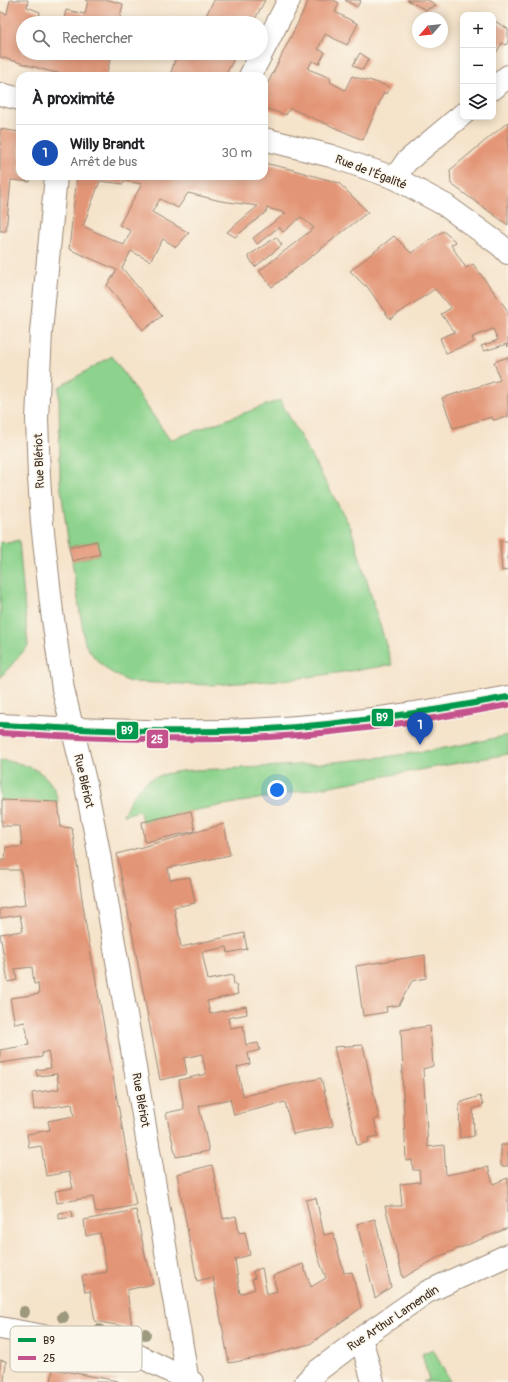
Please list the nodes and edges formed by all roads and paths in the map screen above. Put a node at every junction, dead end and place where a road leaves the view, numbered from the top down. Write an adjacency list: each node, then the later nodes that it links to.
1 (289, 0): 2 (street)
2 (268, 41)
3 (258, 60): 4 (street)
4 (252, 72)
5 (508, 76): 6 (street)
6 (496, 86)
7 (0, 94): 8 (street)
8 (16, 98)
9 (460, 117): 11 (street)
10 (268, 140): 11 (street, Rue de l'Égalité)
11 (395, 178): 13 (street, Rue de l'Égalité)
12 (56, 180): 16 (street, Rue Blériot)
13 (508, 253)
14 (508, 697): 16 (street)
15 (0, 725): 16 (street)
16 (72, 729): 23 (street, Rue Blériot)
17 (508, 1255): 20 (street, Rue Arthur Lamendin)
18 (0, 1328): 19 (street)
19 (10, 1330)
20 (361, 1338): 22 (street, Rue Arthur Lamendin); 24 (street)
21 (142, 1358): 23 (street)
22 (306, 1379)
23 (189, 1382)
24 (372, 1382)

